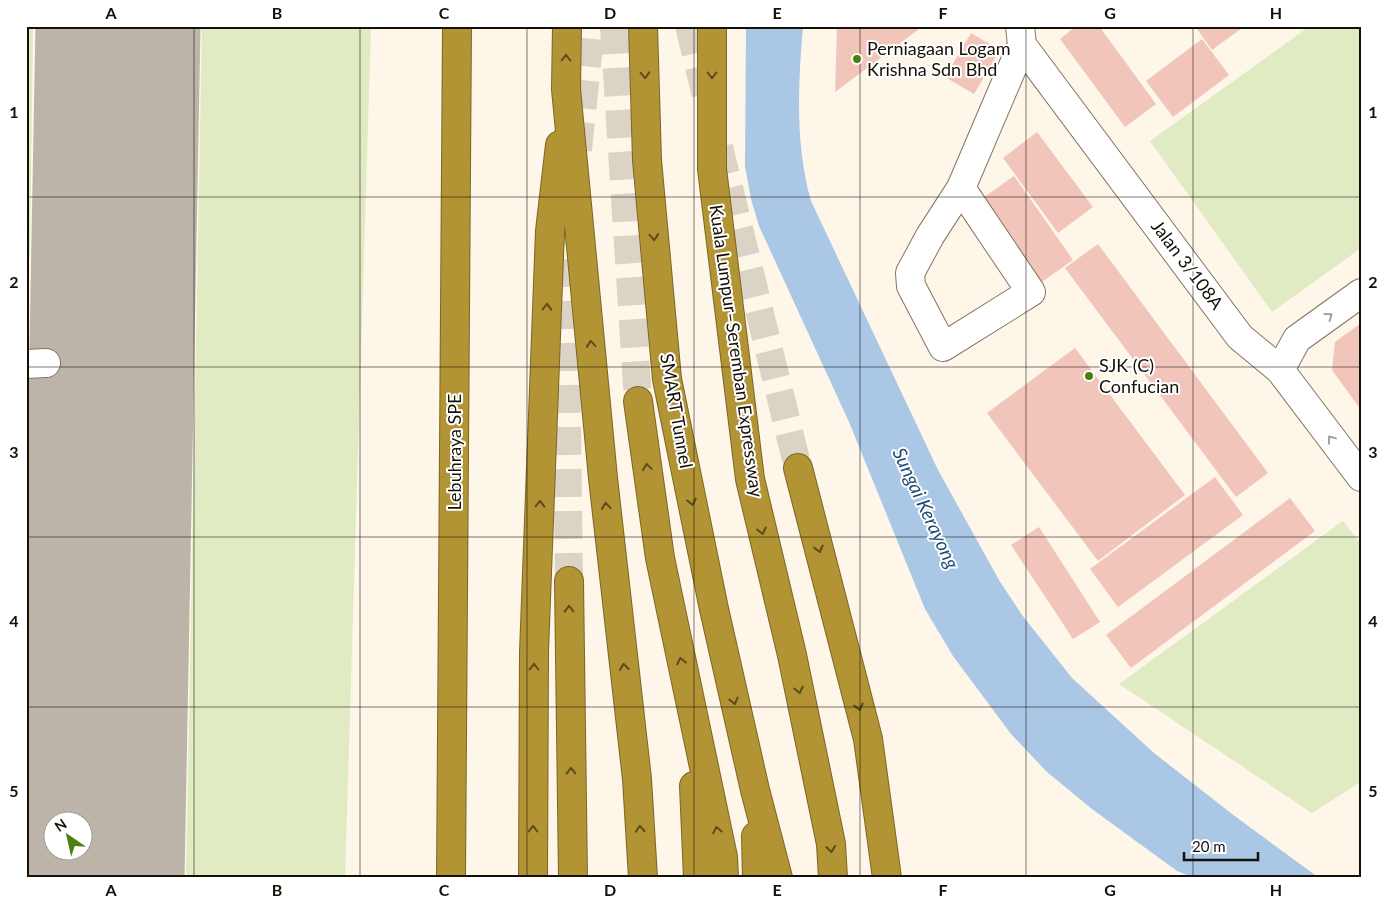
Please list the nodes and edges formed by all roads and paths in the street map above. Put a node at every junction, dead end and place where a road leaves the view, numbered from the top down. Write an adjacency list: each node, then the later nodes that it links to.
1 (440, 26): 17 (highway, Lebuhraya SPE)
2 (457, 26): 18 (highway, Lebuhraya SPE)
3 (567, 26): 7 (highway, one-way to 3)
4 (643, 26): 16 (highway, SMART Tunnel, one-way to 16)
5 (712, 26): 26 (highway, Kuala Lumpur–Seremban Expressway, one-way to 26)
6 (1021, 36): 8 (street); 10 (street, Jalan 3/108A)
7 (566, 90): 19 (highway, one-way to 7); 21 (highway, one-way to 7)
8 (961, 188): 8 (street)
9 (1361, 293): 10 (street, one-way to 9)
10 (1280, 370): 13 (street, Jalan 3/108A, one-way to 10)
11 (638, 401): 15 (highway, SMART Tunnel, one-way to 11)
12 (798, 468): 27 (highway, one-way to 27)
13 (1361, 478)
14 (568, 581): 20 (highway, one-way to 14)
15 (690, 709): 22 (highway, SMART Tunnel); 23 (highway, SMART Tunnel, one-way to 15)
16 (755, 790): 24 (highway, SMART Tunnel); 25 (highway, SMART Tunnel)
17 (434, 878)
18 (451, 878)
19 (533, 878)
20 (573, 878)
21 (643, 878)
22 (698, 878)
23 (724, 878)
24 (757, 878)
25 (778, 878)
26 (833, 878)
27 (887, 878)

